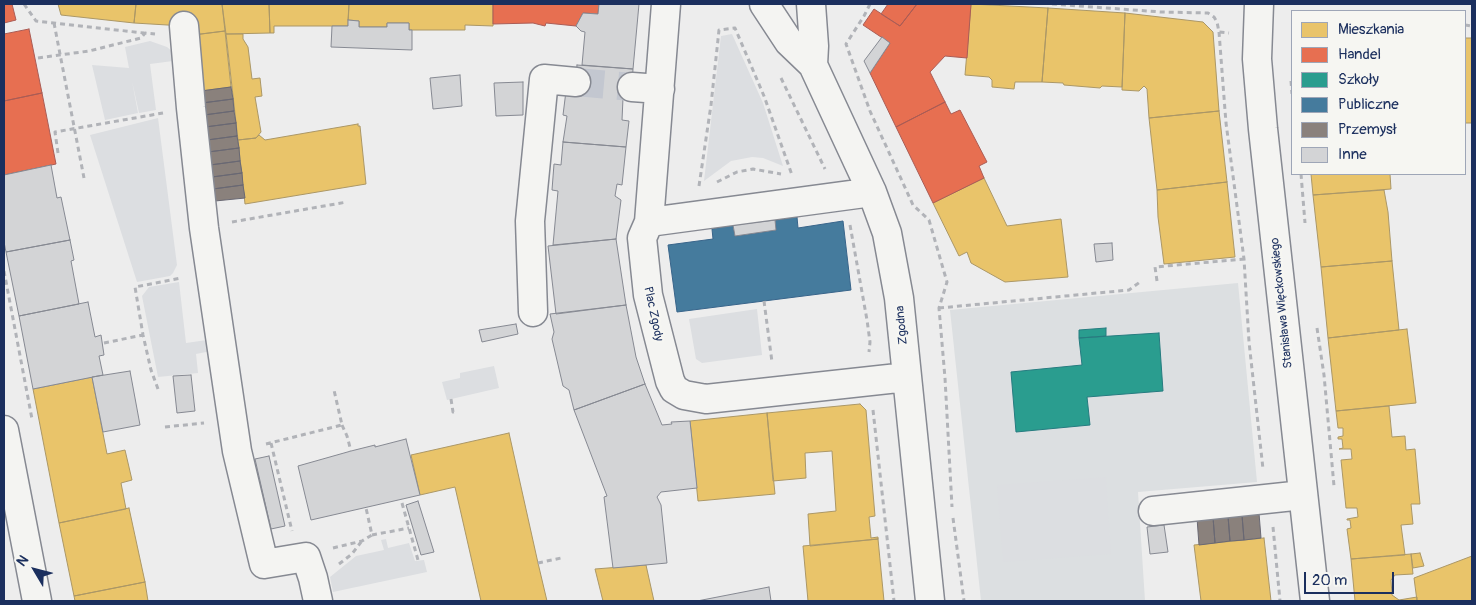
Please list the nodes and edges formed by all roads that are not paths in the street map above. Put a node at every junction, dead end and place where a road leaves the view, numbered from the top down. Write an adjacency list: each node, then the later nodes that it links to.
1 (666, 4): 9 (street, Plac Zgody)
2 (764, 4): 6 (street, Zgodna)
3 (811, 4): 6 (street, Zgodna)
4 (1259, 4): 15 (street, Stanisława Więckowskiego)
5 (184, 31): 18 (street)
6 (813, 65): 10 (street, Zgodna)
7 (576, 82): 12 (street)
8 (632, 86): 9 (street)
9 (660, 89): 11 (street, Plac Zgody)
10 (872, 192): 11 (street); 13 (street, Zgodna)
11 (650, 222): 13 (street, Plac Zgody)
12 (533, 312)
13 (907, 377): 19 (street, Zgodna)
14 (4, 430): 17 (street)
15 (1302, 495): 16 (street); 20 (street, Stanisława Więckowskiego)
16 (1153, 511)
17 (37, 601)
18 (318, 601)
19 (930, 601)
20 (1315, 601)

